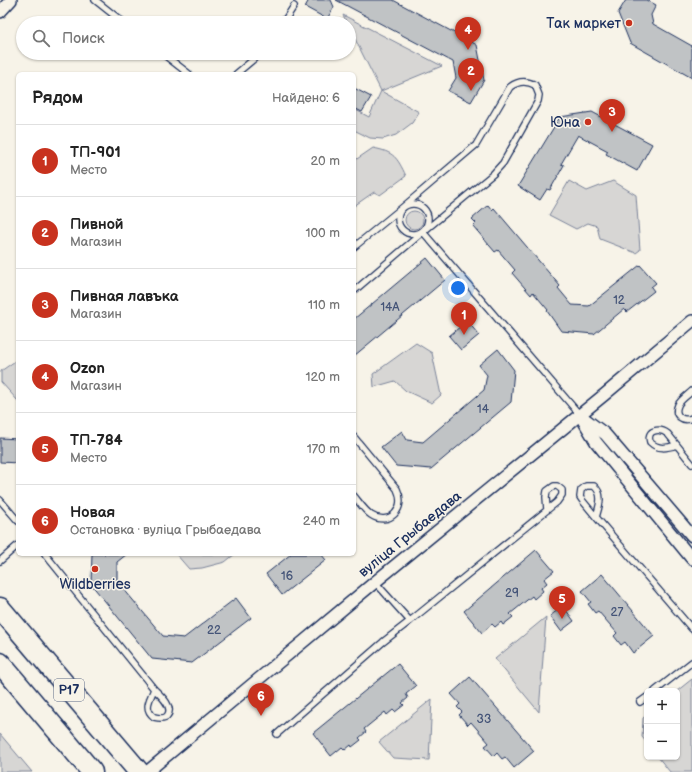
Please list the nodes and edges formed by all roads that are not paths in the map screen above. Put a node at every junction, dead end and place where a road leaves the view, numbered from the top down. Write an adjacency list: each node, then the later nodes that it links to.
1 (11, 0): 4 (street)
2 (95, 0): 5 (lane)
3 (294, 6): 6 (lane)
4 (0, 12)
5 (115, 16)
6 (287, 16)
7 (171, 60): 9 (lane)
8 (253, 60): 10 (lane)
9 (186, 72)
10 (238, 72)
11 (404, 207): 12 (lane); 12 (lane); 12 (lane); 13 (lane)
12 (423, 232): 14 (lane); 17 (lane)
13 (356, 245)
14 (356, 289)
15 (692, 321): 17 (street, вуліца Грыбаедава)
16 (692, 391): 18 (lane)
17 (580, 415): 27 (street); 30 (street); 32 (street, вуліца Грыбаедава)
18 (692, 418)
19 (356, 439): 22 (lane)
20 (677, 445): 20 (lane); 21 (lane)
21 (692, 464)
22 (356, 498)
23 (0, 500): 26 (lane)
24 (546, 510): 34 (lane)
25 (596, 517): 25 (lane); 35 (lane)
26 (16, 520)
27 (692, 536)
28 (16, 547): 31 (lane)
29 (47, 556): 39 (lane)
30 (692, 559)
31 (0, 561)
32 (375, 582): 34 (lane); 45 (street, вуліца Грыбаедава)
33 (0, 608): 44 (highway, Р17)
34 (410, 621): 42 (lane)
35 (692, 629)
36 (692, 662): 38 (lane)
37 (0, 663): 43 (highway, Р17)
38 (658, 688)
39 (154, 689): 39 (lane)
40 (644, 699): 41 (lane)
41 (640, 702)
42 (276, 734)
43 (92, 772)
44 (139, 772)
45 (147, 772)

